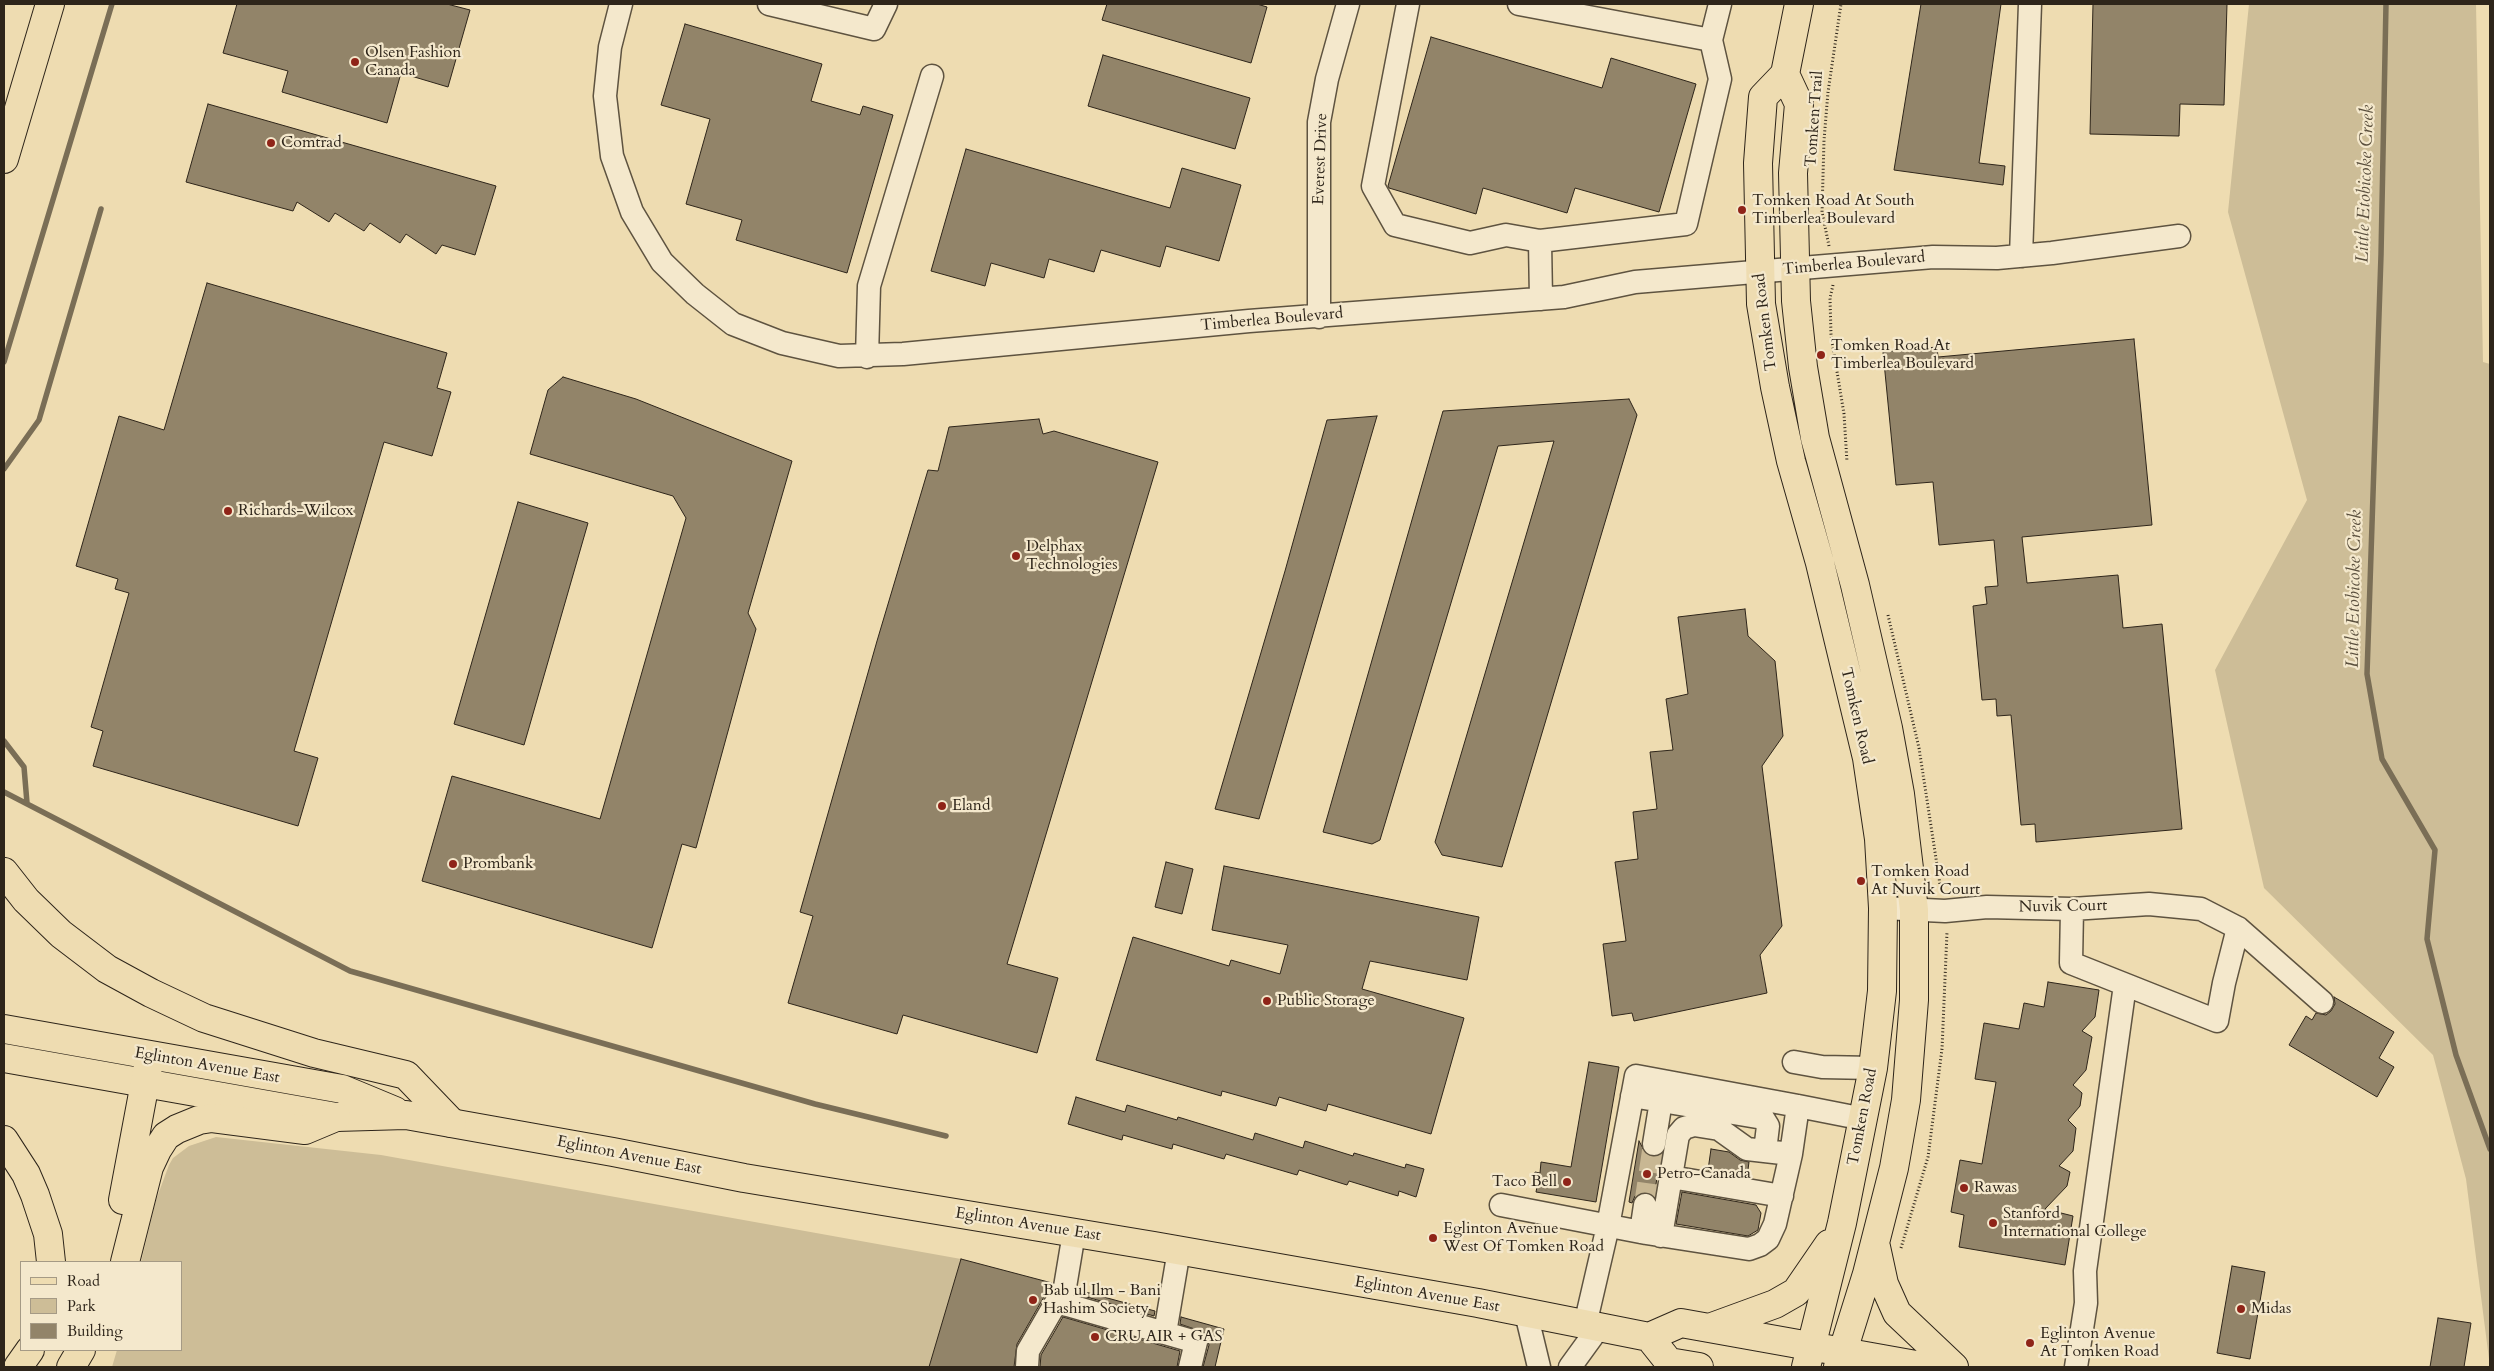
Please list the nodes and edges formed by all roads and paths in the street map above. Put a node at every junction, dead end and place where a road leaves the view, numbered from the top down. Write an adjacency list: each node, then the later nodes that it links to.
1 (50, 4): 15 (main road)
2 (621, 4): 26 (street, Timberlea Boulevard)
3 (769, 4): 4 (street)
4 (886, 4)
5 (1348, 4): 25 (street, Everest Drive)
6 (1408, 4): 18 (street)
7 (1519, 4): 12 (street)
8 (1720, 4): 12 (street)
9 (1799, 4): 13 (main road, Tomken Road)
10 (1841, 4): 17 (path, Tomken Trail)
11 (2030, 4): 19 (street)
12 (1711, 40): 18 (street)
13 (1784, 74): 20 (main road, Tomken Road); 21 (main road, Tomken Road)
14 (932, 76): 26 (street)
15 (4, 159)
16 (2179, 236): 19 (street, Timberlea Boulevard)
17 (1828, 237)
18 (1540, 241): 24 (street)
19 (2021, 256): 20 (street, Timberlea Boulevard)
20 (1795, 270): 21 (street, Timberlea Boulevard); 30 (main road, Tomken Road)
21 (1760, 273): 24 (street, Timberlea Boulevard); 28 (main road, Tomken Road)
22 (1833, 289): 23 (path)
23 (1830, 298)
24 (1540, 299): 25 (street, Timberlea Boulevard)
25 (1319, 316): 26 (street, Timberlea Boulevard)
26 (867, 357)
27 (4, 872): 46 (main road)
28 (1883, 908): 30 (street, Nuvik Court); 38 (main road, Tomken Road)
29 (2072, 909): 30 (street, Nuvik Court); 31 (street, Nuvik Court); 32 (street)
30 (1914, 910): 59 (main road, Tomken Road)
31 (2238, 928): 32 (street); 33 (street, Nuvik Court)
32 (2125, 985): 83 (street)
33 (2322, 1002)
34 (4, 1029): 35 (main road, Eglinton Avenue East)
35 (150, 1056): 39 (main road); 43 (main road, Eglinton Avenue East)
36 (4, 1058): 39 (main road, Eglinton Avenue East)
37 (1794, 1062): 38 (street)
38 (1873, 1068): 45 (main road, Tomken Road)
39 (145, 1083): 44 (main road, Eglinton Avenue East); 62 (main road)
40 (1632, 1096): 41 (street); 42 (street); 56 (street)
41 (1661, 1101): 48 (street); 49 (street)
42 (1798, 1106): 45 (street); 50 (street)
43 (406, 1115): 44 (main road, Eglinton Avenue East); 46 (main road, Eglinton Avenue East)
44 (336, 1117): 63 (main road)
45 (1864, 1119): 55 (main road, Tomken Road)
46 (452, 1123): 57 (main road, Eglinton Avenue East)
47 (4, 1140): 61 (main road)
48 (1654, 1144)
49 (1765, 1151): 50 (street); 51 (street)
50 (1791, 1154): 52 (street)
51 (1671, 1178): 52 (street); 58 (street)
52 (1782, 1196): 58 (street)
53 (1645, 1205): 58 (street)
54 (1501, 1206): 56 (street)
55 (1842, 1223): 67 (main road); 72 (main road, Tomken Road)
56 (1608, 1226): 58 (street); 66 (street)
57 (1074, 1233): 60 (main road, Eglinton Avenue East); 64 (street)
58 (1651, 1234)
59 (1875, 1242): 73 (main road, Tomken Road); 82 (main road)
60 (1179, 1250): 65 (main road, Eglinton Avenue East); 68 (street)
61 (51, 1261)
62 (109, 1261)
63 (125, 1261)
64 (1057, 1302): 68 (street); 77 (street)
65 (1526, 1312): 66 (main road, Eglinton Avenue East); 79 (street)
66 (1592, 1326): 69 (main road, Eglinton Avenue East); 80 (street)
67 (1711, 1328): 69 (main road); 72 (main road)
68 (1165, 1333): 78 (street)
69 (1649, 1337): 74 (main road)
70 (29, 1351): 75 (main road)
71 (79, 1351): 76 (main road)
72 (1810, 1357): 73 (main road)
73 (1840, 1360): 81 (main road)
74 (1691, 1366)
75 (18, 1367)
76 (71, 1367)
77 (1027, 1367)
78 (1190, 1367)
79 (1539, 1367)
80 (1570, 1367)
81 (1927, 1367)
82 (1954, 1367)
83 (2076, 1367)

